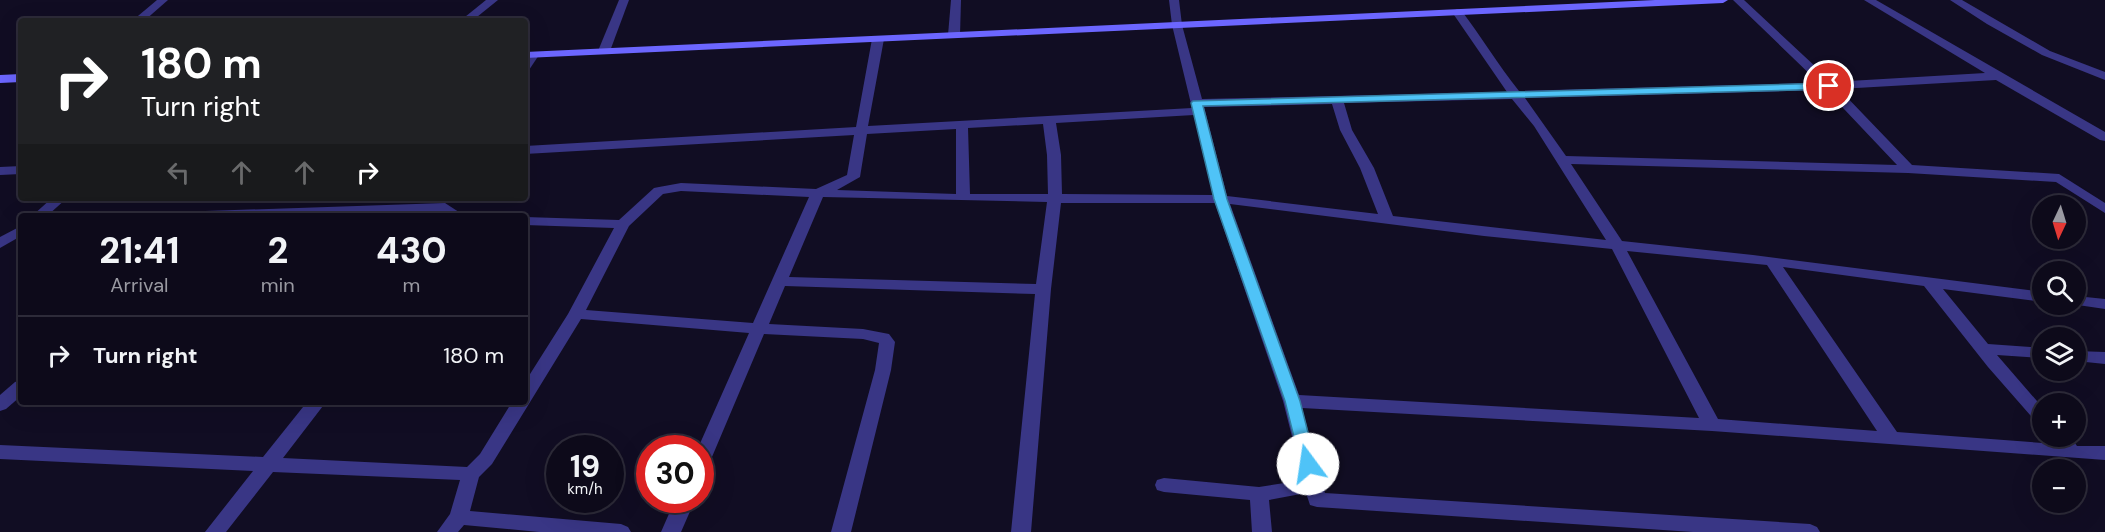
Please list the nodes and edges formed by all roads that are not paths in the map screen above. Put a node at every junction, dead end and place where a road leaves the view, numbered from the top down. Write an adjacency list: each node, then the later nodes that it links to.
1 (163, 0): 11 (street)
2 (493, 0): 12 (street)
3 (624, 0): 16 (street)
4 (956, 0): 14 (street)
5 (1174, 0): 13 (street)
6 (1723, 0): 10 (main road)
7 (1738, 0): 24 (street)
8 (1869, 0): 20 (street)
9 (1955, 0): 18 (street)
10 (1457, 12): 13 (main road); 25 (street)
11 (141, 18)
12 (469, 18)
13 (1177, 25): 14 (main road); 27 (street)
14 (954, 35): 15 (main road)
15 (879, 39): 16 (main road); 30 (street)
16 (604, 51): 17 (main road)
17 (529, 55)
18 (2088, 71): 19 (street); 21 (street)
19 (2105, 71)
20 (1998, 76): 24 (street); 31 (street)
21 (2105, 76)
22 (18, 78): 23 (main road)
23 (0, 79)
24 (1829, 86): 25 (street); 34 (street)
25 (1515, 94): 26 (street); 33 (street)
26 (1336, 100): 27 (street); 46 (street)
27 (1198, 107): 28 (street); 40 (street)
28 (1049, 120): 29 (street); 39 (street)
29 (962, 125): 30 (street); 38 (street)
30 (862, 130): 32 (street); 37 (street)
31 (2105, 138)
32 (528, 150)
33 (1561, 160): 34 (street); 51 (street)
34 (1908, 169): 43 (street)
35 (18, 170): 36 (street)
36 (0, 171)
37 (818, 194): 38 (street); 48 (street); 53 (street)
38 (963, 198): 39 (street)
39 (1054, 198): 40 (street); 55 (street)
40 (1221, 199): 46 (street); 67 (street)
41 (56, 201): 44 (street)
42 (448, 202): 45 (street)
43 (2102, 204)
44 (42, 213)
45 (338, 213)
46 (1387, 219): 51 (street)
47 (528, 221): 48 (street)
48 (622, 224): 59 (street)
49 (18, 232): 50 (street)
50 (0, 244)
51 (1618, 246): 52 (street); 72 (street)
52 (1772, 262): 54 (street); 74 (street)
53 (780, 281): 55 (street); 60 (street)
54 (1930, 283): 56 (street); 61 (street)
55 (1043, 290): 90 (street)
56 (2032, 296)
57 (2086, 302): 58 (street)
58 (2105, 304)
59 (576, 314): 60 (street); 66 (street)
60 (759, 329): 73 (street); 89 (street)
61 (1983, 349): 62 (street); 71 (street)
62 (2032, 353)
63 (2086, 357): 64 (street)
64 (2105, 358)
65 (18, 389): 68 (street)
66 (528, 391)
67 (1292, 401): 72 (street); 82 (street)
68 (0, 405)
69 (315, 405): 79 (street)
70 (519, 405): 80 (street)
71 (2032, 406)
72 (1712, 425): 74 (street)
73 (713, 435)
74 (1892, 439): 77 (street)
75 (2068, 447): 77 (street)
76 (0, 452): 79 (street)
77 (2072, 452): 78 (street)
78 (2105, 453)
79 (268, 466): 80 (street); 86 (street)
80 (471, 474): 85 (street)
81 (1164, 485): 83 (street)
82 (1313, 485): 83 (street); 92 (street)
83 (1259, 494): 91 (street)
84 (679, 513): 88 (street)
85 (453, 525): 87 (street)
86 (214, 532)
87 (621, 532)
88 (671, 532)
89 (841, 532)
90 (1021, 532)
91 (1262, 532)
92 (1810, 532)

